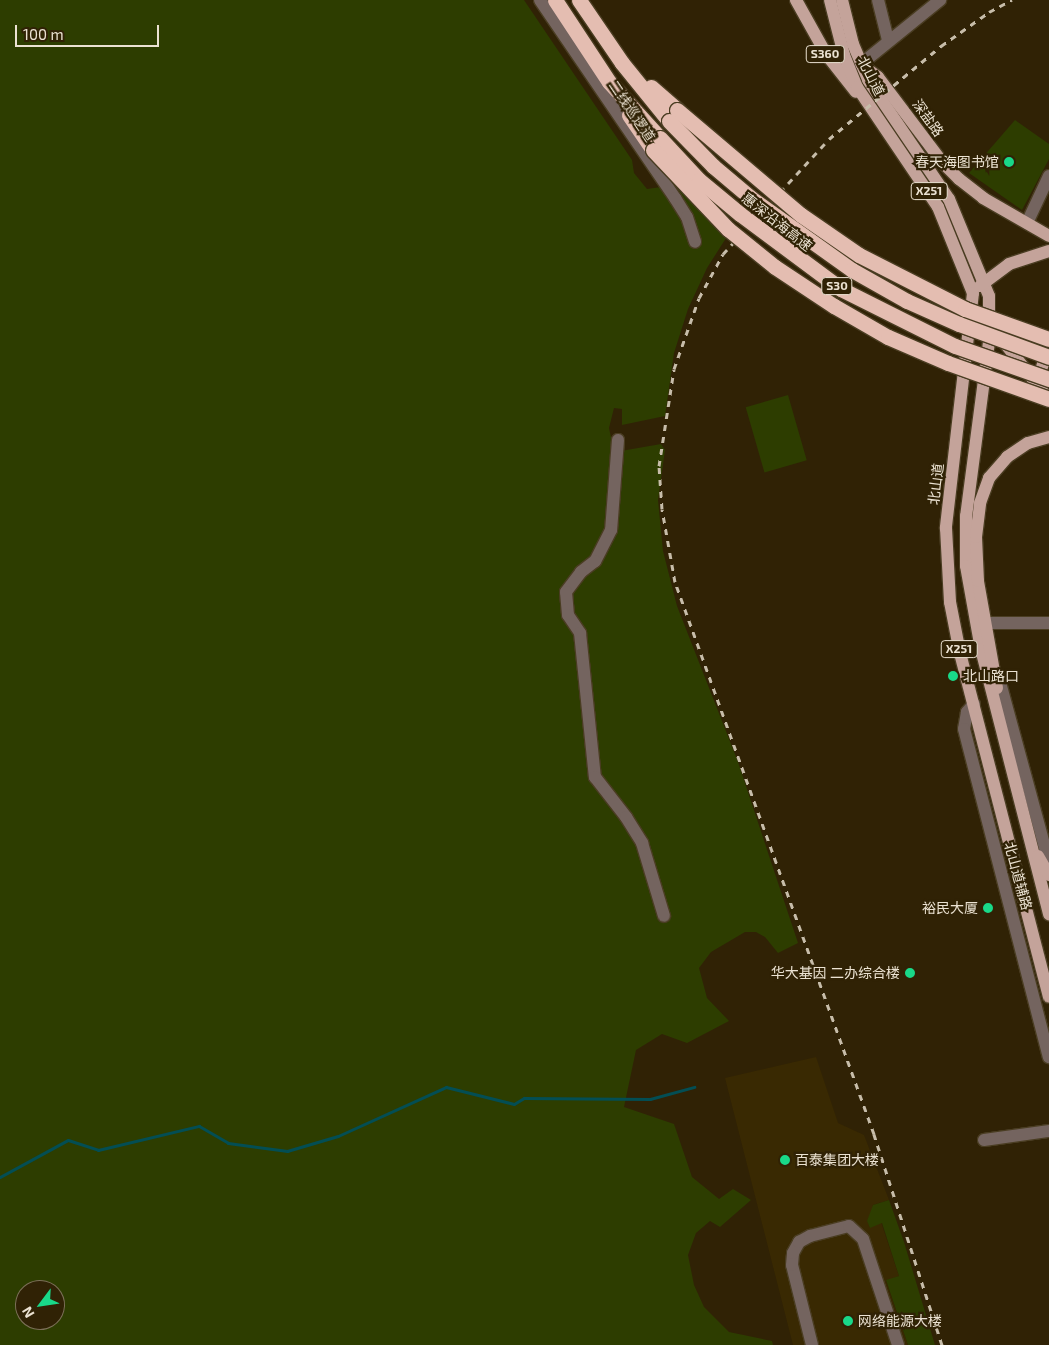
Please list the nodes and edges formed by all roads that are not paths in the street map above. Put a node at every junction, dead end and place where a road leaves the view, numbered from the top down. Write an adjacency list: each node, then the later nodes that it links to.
1 (540, 0): 19 (street, 二线巡逻道)
2 (556, 0): 14 (highway)
3 (579, 0): 12 (highway)
4 (796, 0): 11 (main road, S360)
5 (830, 0): 11 (main road, 北山道 / X251)
6 (842, 0): 10 (main road, 北山道 / X251)
7 (878, 0): 9 (street)
8 (940, 0): 9 (street)
9 (888, 40): 10 (street)
10 (861, 64): 13 (main road, 北山道 / X251); 15 (main road, 深盐路 / S360)
11 (865, 101): 22 (main road, 北山道 / X251)
12 (673, 116): 24 (highway, bridge); 26 (highway, 惠深沿海高速 / S30, bridge)
13 (904, 131): 15 (main road); 21 (main road, 北山道 / X251)
14 (656, 144): 27 (highway, 惠深沿海高速 / S30, bridge); 28 (highway, bridge)
15 (942, 162): 17 (main road, 深盐路 / S360)
16 (1049, 176): 17 (street)
17 (1027, 223): 18 (main road, 深盐路 / S360)
18 (1049, 236)
19 (695, 242)
20 (1049, 250): 21 (main road)
21 (985, 282): 22 (main road); 23 (main road, 北山道 / X251)
22 (973, 293): 23 (main road); 34 (main road, 北山道 / X251)
23 (990, 324): 28 (main road); 35 (main road, 北山道 / X251)
24 (1049, 339)
25 (1049, 345): 28 (main road)
26 (1049, 357)
27 (1049, 379)
28 (1047, 398)
29 (1049, 437): 31 (main road)
30 (618, 440): 40 (street)
31 (985, 623): 32 (street); 33 (main road)
32 (1049, 623)
33 (994, 660): 35 (main road); 37 (street)
34 (974, 704): 41 (main road, 北山道 / X251); 42 (street, 北山道辅路)
35 (1001, 728): 36 (main road, 北山道 / X251)
36 (1031, 846): 38 (main road); 39 (main road, 北山道 / X251)
37 (1049, 863)
38 (1049, 875)
39 (1049, 914)
40 (664, 916)
41 (1049, 997)
42 (1049, 1058)
43 (1049, 1131): 44 (street)
44 (984, 1140)
45 (812, 1345): 46 (street)
46 (898, 1345)

